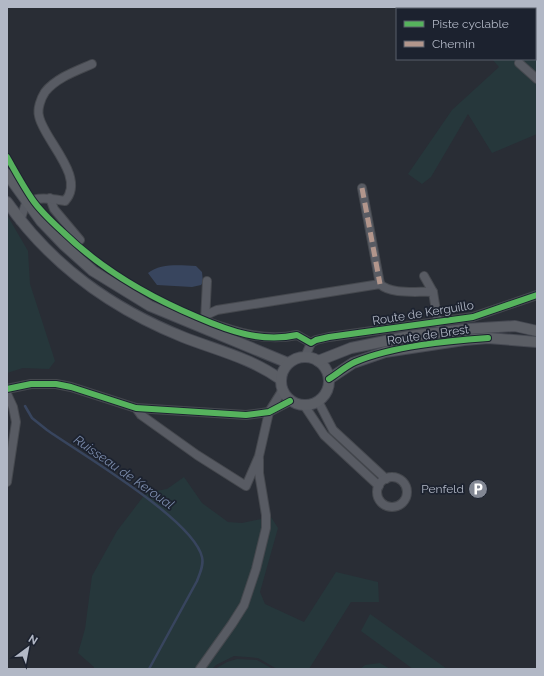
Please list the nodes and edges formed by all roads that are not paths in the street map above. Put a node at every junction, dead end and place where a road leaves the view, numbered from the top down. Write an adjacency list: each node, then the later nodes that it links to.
1 (519, 63): 3 (street)
2 (92, 64): 6 (street)
3 (537, 79)
4 (7, 174): 8 (main road)
5 (362, 188): 13 (street)
6 (50, 198): 8 (street); 10 (street)
7 (7, 202): 9 (main road)
8 (26, 203): 9 (street); 23 (main road)
9 (20, 221): 24 (main road)
10 (80, 240)
11 (424, 276): 14 (street)
12 (207, 282): 16 (street)
13 (380, 284): 14 (street); 16 (street)
14 (433, 292): 17 (street)
15 (537, 295): 17 (street, Route de Kerguillo)
16 (206, 314): 20 (street)
17 (438, 323): 20 (street, Route de Kerguillo)
18 (537, 331): 22 (main road, Route de Brest)
19 (537, 342): 25 (main road, Route de Brest)
20 (311, 343): 21 (street)
21 (305, 357): 22 (main road); 23 (main road)
22 (318, 361): 25 (main road)
23 (288, 363): 24 (main road)
24 (280, 379): 27 (main road)
25 (329, 379): 30 (main road)
26 (7, 389): 32 (street)
27 (282, 390): 29 (main road); 33 (street)
28 (7, 394): 36 (street)
29 (290, 401): 31 (main road); 33 (street)
30 (318, 401): 31 (main road); 35 (street)
31 (304, 405): 37 (street)
32 (136, 408): 33 (street); 34 (street)
33 (269, 412): 34 (street)
34 (259, 456): 38 (street)
35 (386, 479): 37 (street); 37 (street)
36 (7, 482)
37 (379, 486)
38 (200, 669)

